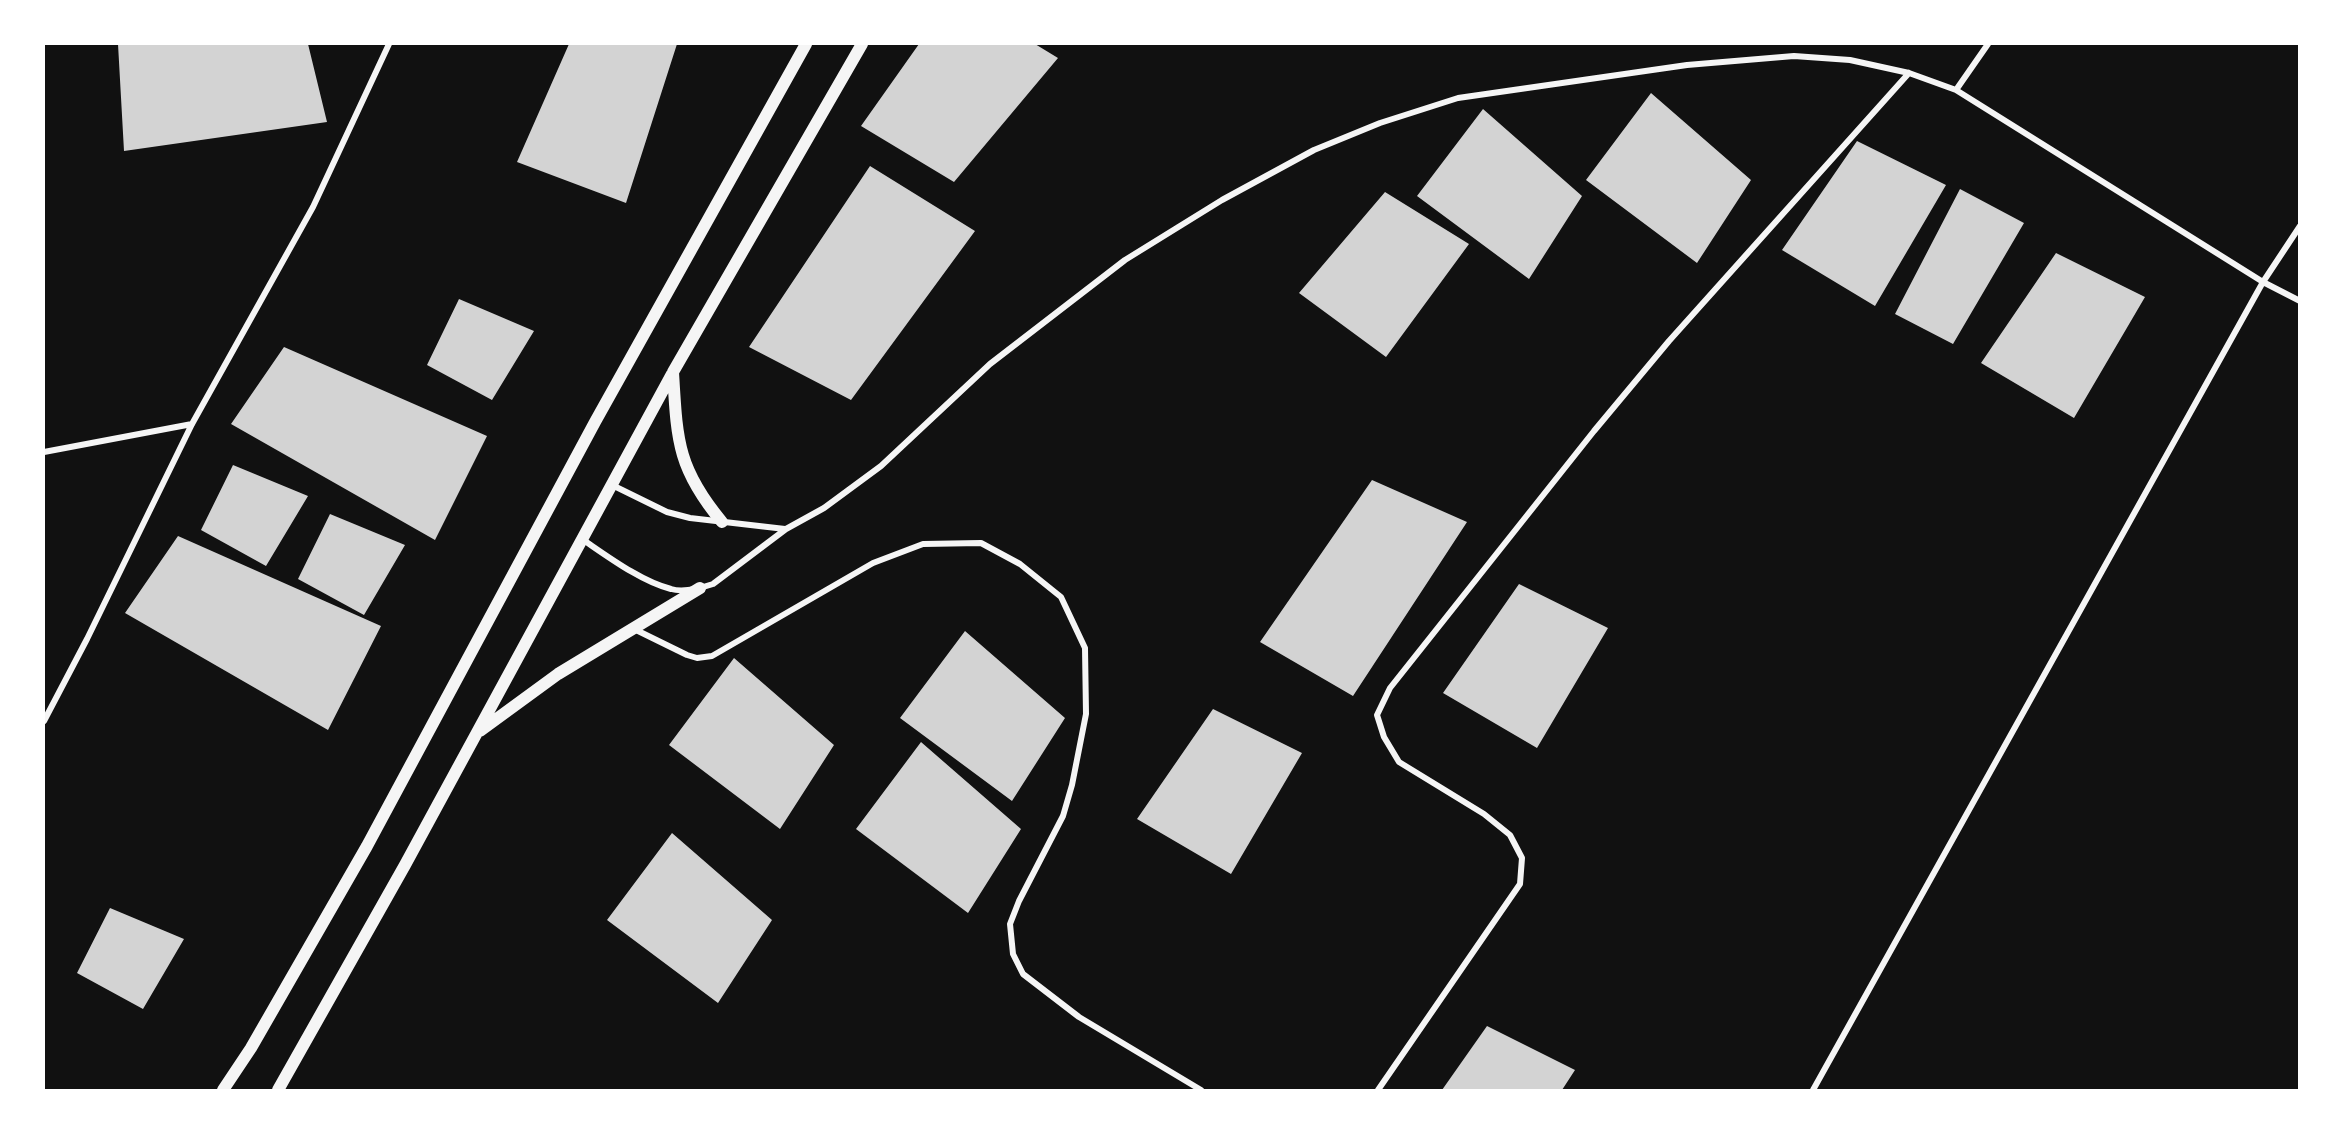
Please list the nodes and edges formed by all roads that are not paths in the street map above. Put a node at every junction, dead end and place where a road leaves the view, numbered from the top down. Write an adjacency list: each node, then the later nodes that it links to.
1 (389, 44): 11 (street)
2 (806, 44): 21 (main road)
3 (862, 44): 10 (main road)
4 (1988, 44): 6 (street)
5 (1909, 73): 6 (street); 15 (street); 24 (street)
6 (1956, 90): 8 (street)
7 (2300, 226): 8 (street)
8 (2263, 282): 9 (street); 25 (street)
9 (2300, 301)
10 (673, 372): 13 (main road); 14 (main road)
11 (192, 424): 12 (street); 19 (street)
12 (44, 452)
13 (610, 484): 14 (street); 16 (main road)
14 (722, 522): 15 (street)
15 (786, 530): 17 (street)
16 (582, 540): 17 (street); 20 (main road)
17 (700, 588): 18 (main road)
18 (634, 629): 20 (main road); 23 (street)
19 (44, 722)
20 (476, 734): 22 (main road)
21 (223, 1090)
22 (278, 1090)
23 (1202, 1090)
24 (1378, 1090)
25 (1813, 1090)

